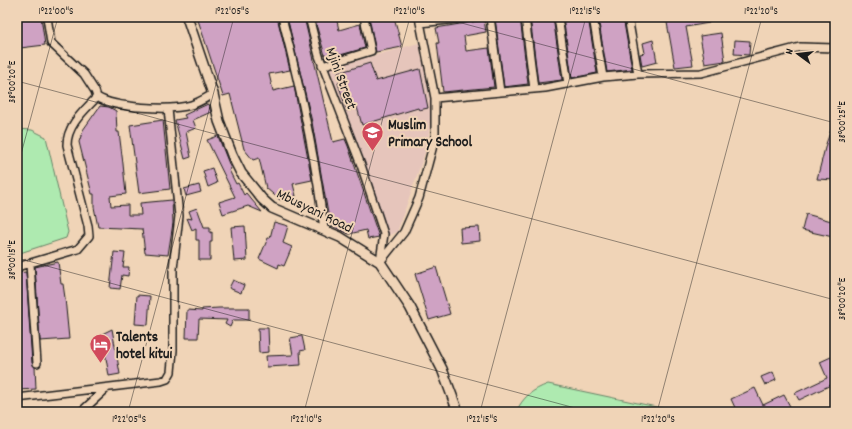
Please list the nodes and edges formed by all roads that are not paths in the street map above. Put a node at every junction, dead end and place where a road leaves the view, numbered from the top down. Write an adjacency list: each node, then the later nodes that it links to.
1 (47, 17): 21 (street)
2 (187, 17): 20 (street, Mbusyani Road)
3 (282, 17): 24 (street)
4 (309, 17): 14 (street, Mjini Street)
5 (364, 17): 14 (street)
6 (474, 17): 12 (street)
7 (490, 17): 19 (street)
8 (525, 17): 18 (street)
9 (558, 17): 17 (street)
10 (593, 17): 16 (street)
11 (628, 17): 15 (street)
12 (420, 20): 22 (street)
13 (835, 48): 15 (street)
14 (322, 66): 25 (street, Mjini Street)
15 (638, 74): 16 (street)
16 (603, 77): 17 (street)
17 (568, 84): 18 (street)
18 (534, 89): 19 (street)
19 (500, 92): 22 (street)
20 (213, 94): 23 (street); 24 (street, Mbusyani Road)
21 (96, 97): 23 (street); 26 (street)
22 (435, 98): 25 (street)
23 (168, 109): 29 (street)
24 (324, 230): 25 (street, Mbusyani Road)
25 (380, 262): 32 (street, Mbusyani Road)
26 (30, 264): 27 (street); 28 (street)
27 (17, 267)
28 (37, 363)
29 (107, 388): 30 (street); 31 (street)
30 (17, 398)
31 (81, 412)
32 (458, 412)

